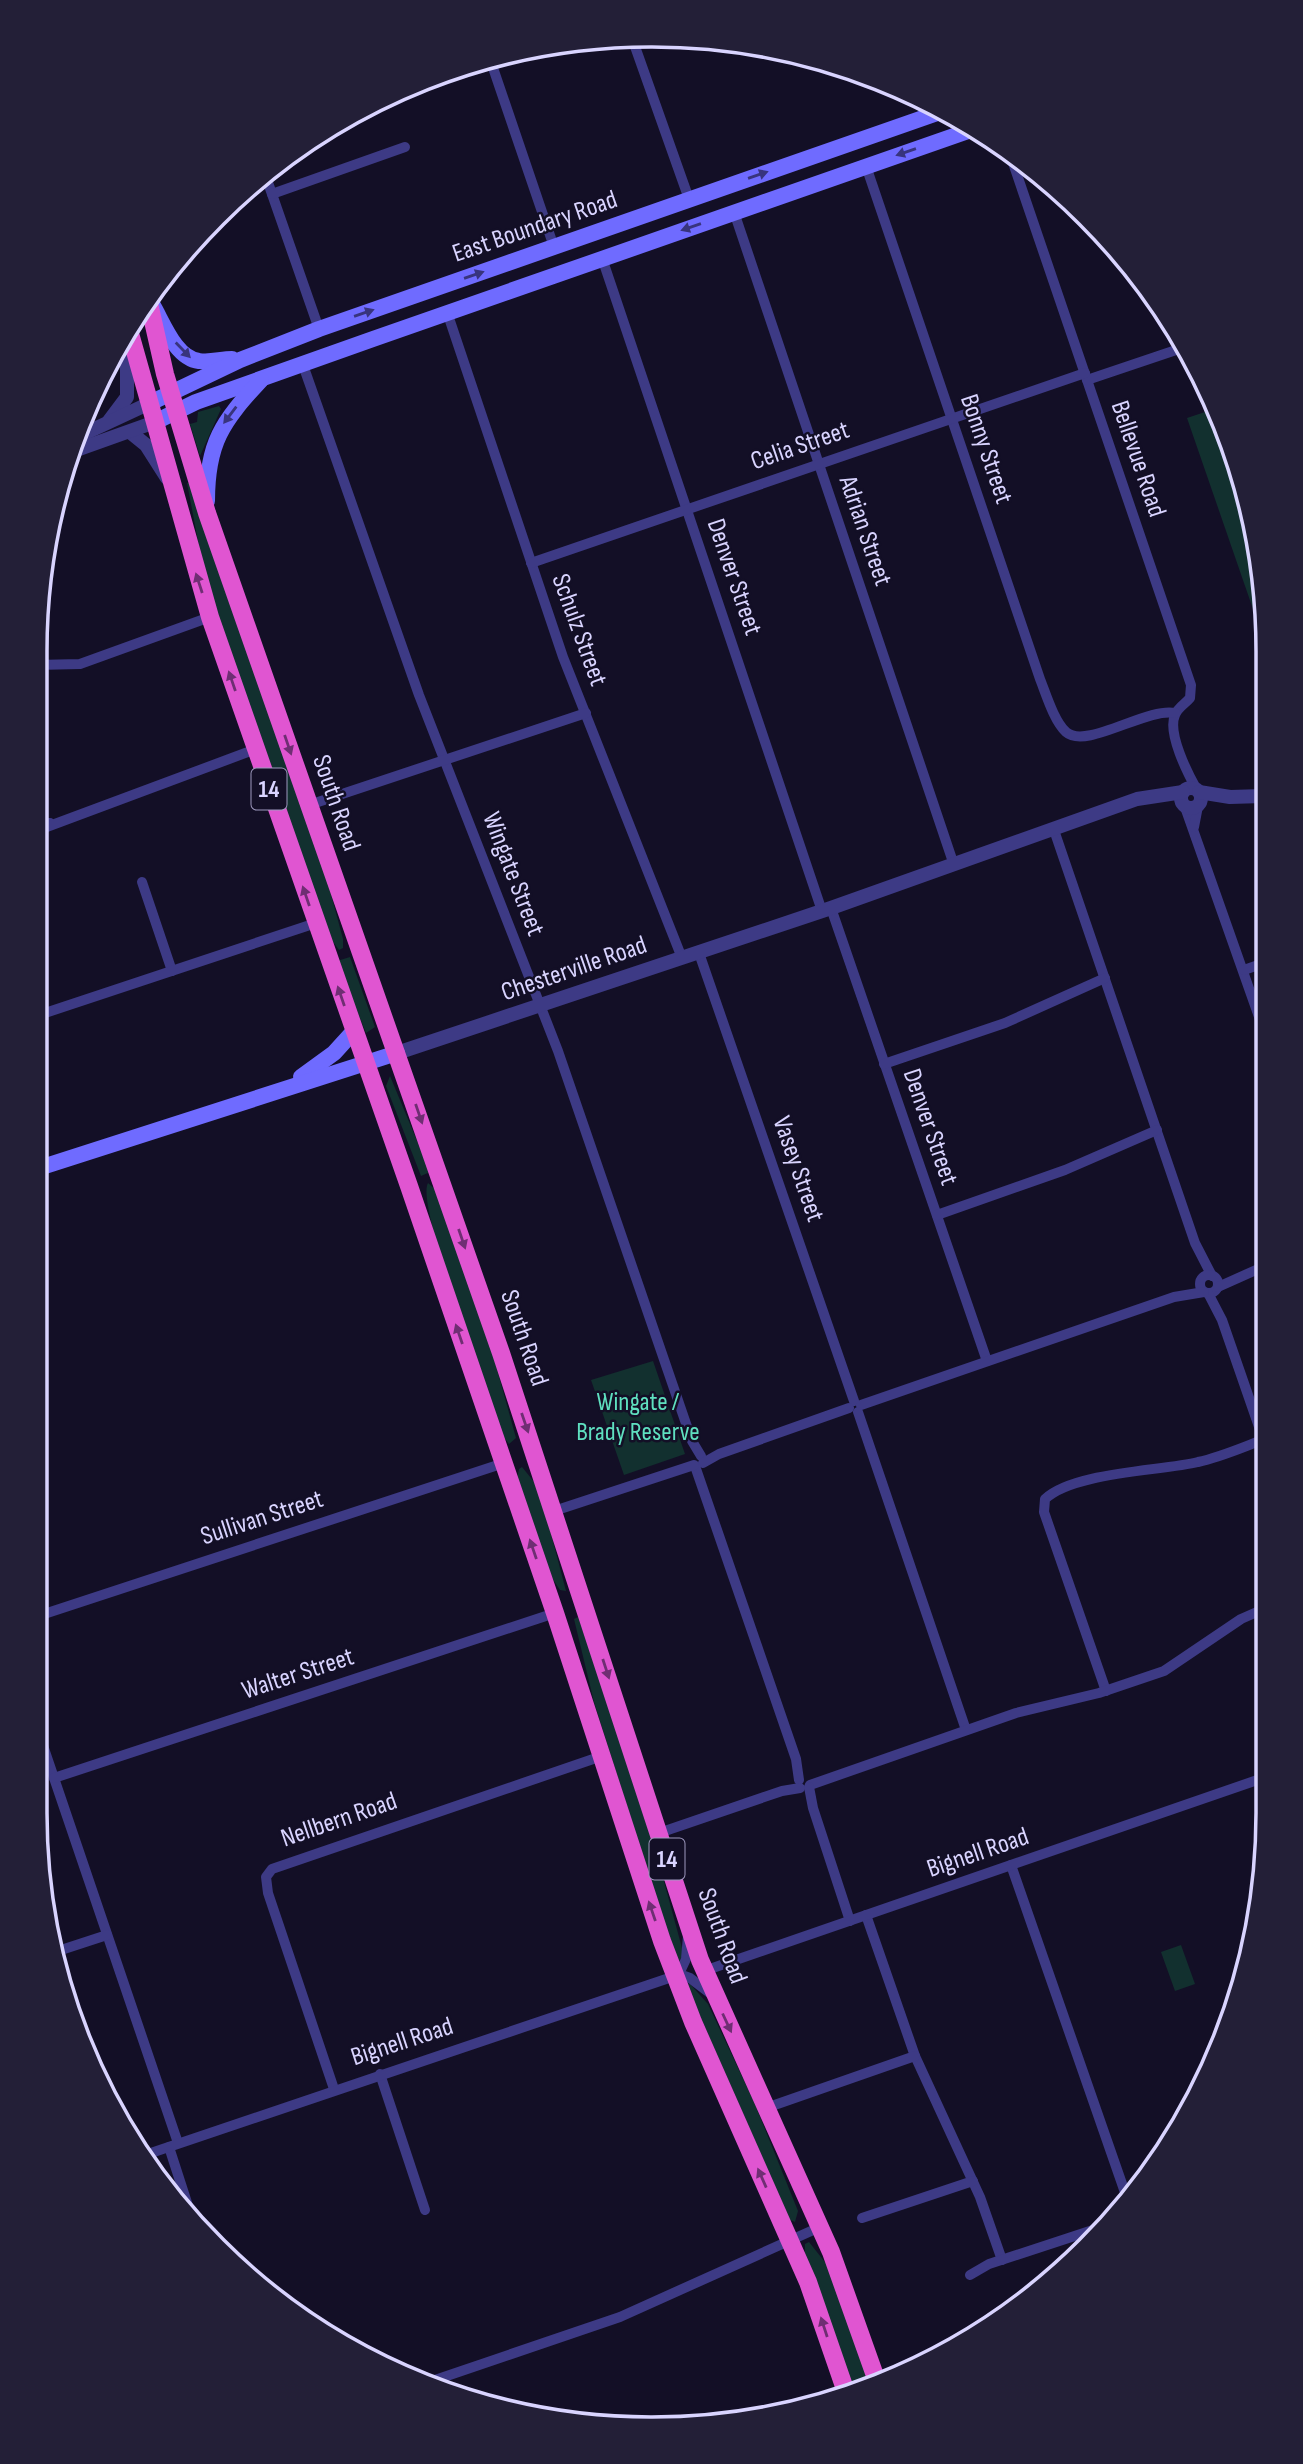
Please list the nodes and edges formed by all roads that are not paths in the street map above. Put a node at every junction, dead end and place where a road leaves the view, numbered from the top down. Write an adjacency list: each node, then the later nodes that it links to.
1 (636, 48): 12 (street)
2 (493, 68): 14 (street)
3 (930, 116): 6 (main road, East Boundary Road)
4 (962, 133): 7 (main road, East Boundary Road, one-way to 7)
5 (405, 147): 11 (street)
6 (791, 163): 10 (main road); 12 (main road, East Boundary Road, one-way to 6)
7 (866, 166): 10 (main road, East Boundary Road); 32 (street, Bonny Street)
8 (1015, 169): 27 (street, Bellevue Road)
9 (269, 184): 11 (street)
10 (800, 189): 13 (main road, East Boundary Road)
11 (272, 194): 21 (street)
12 (689, 199): 14 (main road, East Boundary Road)
13 (734, 212): 16 (main road, East Boundary Road, one-way to 16); 38 (street, Adrian Street)
14 (555, 247): 15 (main road, East Boundary Road)
15 (521, 258): 17 (main road); 21 (main road, East Boundary Road, one-way to 15)
16 (603, 258): 17 (main road, East Boundary Road); 40 (street, Denver Street)
17 (529, 284): 19 (main road, East Boundary Road)
18 (154, 309): 25 (main road, one-way to 25)
19 (447, 312): 26 (main road, East Boundary Road); 42 (street, Schulz Street)
20 (151, 313): 29 (highway, South Road / 14)
21 (319, 329): 25 (main road, East Boundary Road)
22 (132, 342): 30 (highway, 14)
23 (130, 346): 33 (street)
24 (1175, 350): 27 (street, Celia Street)
25 (240, 360): 29 (main road, East Boundary Road)
26 (303, 365): 28 (main road, East Boundary Road); 48 (street, Wingate Street)
27 (1086, 377): 32 (street, Celia Street); 46 (street, Bellevue Road)
28 (262, 378): 31 (main road, East Boundary Road); 41 (main road, one-way to 41)
29 (171, 393): 30 (main road, East Boundary Road); 31 (highway, South Road / 14)
30 (150, 403): 33 (street); 34 (highway, 14)
31 (177, 411): 34 (main road, East Boundary Road); 41 (highway, South Road / 14)
32 (952, 418): 38 (street, Celia Street); 46 (street, Bonny Street)
33 (109, 421): 35 (street)
34 (155, 422): 36 (street); 39 (highway, 14)
35 (89, 431)
36 (130, 432): 37 (street); 39 (street)
37 (82, 448)
38 (818, 463): 40 (street, Celia Street); 56 (street, Adrian Street)
39 (172, 485): 43 (highway, 14, one-way to 39)
40 (687, 509): 42 (street, Celia Street); 58 (street, Denver Street)
41 (206, 513): 51 (highway, South Road / 14, one-way to 51)
42 (531, 563): 45 (street, Schulz Street)
43 (210, 617): 44 (street); 47 (highway, 14, one-way to 43)
44 (47, 665)
45 (586, 713): 48 (street); 62 (street, Schulz Street)
46 (1175, 713): 50 (street)
47 (256, 749): 53 (street); 59 (highway, 14, one-way to 47)
48 (444, 760): 51 (street); 68 (street, Wingate Street)
49 (1256, 796): 50 (street, Chesterville Road)
50 (1191, 798): 55 (street, Chesterville Road); 65 (street)
51 (309, 805): 60 (highway, South Road / 14)
52 (47, 823): 53 (street)
53 (50, 823): 54 (street)
54 (47, 825)
55 (1054, 830): 56 (street, Chesterville Road); 67 (street)
56 (954, 865): 58 (street, Chesterville Road)
57 (142, 882): 66 (street)
58 (827, 909): 61 (street, Chesterville Road); 74 (street, Denver Street)
59 (316, 923): 63 (highway, 14); 66 (street)
60 (360, 949): 63 (highway); 72 (highway, South Road / 14)
61 (699, 953): 62 (street, Chesterville Road); 84 (street, Vasey Street)
62 (682, 958): 68 (street, Chesterville Road)
63 (329, 960): 71 (highway, 14, one-way to 63)
64 (1256, 966): 65 (street)
65 (1244, 970): 69 (street)
66 (172, 971): 70 (street)
67 (1105, 978): 74 (street); 76 (street)
68 (541, 1006): 72 (street, Chesterville Road); 88 (street, Wingate Street)
69 (1256, 1007)
70 (47, 1013)
71 (354, 1031): 73 (highway, 14); 75 (main road)
72 (397, 1053): 73 (main road, Chesterville Road); 78 (highway, South Road / 14, one-way to 78)
73 (365, 1062): 75 (main road, Chesterville Road); 79 (highway, 14)
74 (884, 1064): 80 (street, Denver Street)
75 (287, 1086): 77 (main road, Chesterville Road)
76 (1157, 1130): 80 (street); 82 (street)
77 (47, 1165)
78 (440, 1175): 79 (highway); 87 (highway, South Road / 14, one-way to 87)
79 (409, 1186): 89 (highway, 14, one-way to 79)
80 (937, 1215): 83 (street, Denver Street)
81 (1256, 1269): 82 (street)
82 (1210, 1285): 83 (street); 85 (street)
83 (988, 1361): 84 (street)
84 (856, 1406): 88 (street); 96 (street, Vasey Street)
85 (1256, 1416)
86 (1256, 1445): 95 (street)
87 (535, 1452): 89 (highway); 90 (highway, South Road / 14)
88 (698, 1461): 90 (street); 101 (street, Wingate Street)
89 (504, 1463): 93 (street, Sullivan Street); 94 (highway, 14, one-way to 89)
90 (554, 1511): 91 (highway, South Road / 14)
91 (585, 1604): 94 (highway); 102 (highway, South Road / 14, one-way to 102)
92 (1256, 1612): 95 (street)
93 (47, 1613)
94 (555, 1614): 97 (highway, 14); 99 (street, Walter Street)
95 (1106, 1691): 96 (street)
96 (966, 1730): 101 (street)
97 (602, 1756): 110 (highway, 14, one-way to 97); 114 (street, Nellbern Road)
98 (47, 1757): 99 (street)
99 (54, 1778): 107 (street)
100 (1256, 1780): 103 (street, Bignell Road)
101 (804, 1784): 102 (street); 105 (street, Wingate Street)
102 (659, 1833): 106 (highway, South Road / 14)
103 (1012, 1865): 104 (street, Bignell Road); 119 (street)
104 (866, 1915): 105 (street, Bignell Road); 112 (street)
105 (850, 1921): 109 (street, Bignell Road)
106 (689, 1926): 109 (highway, South Road / 14); 110 (street)
107 (107, 1935): 108 (street); 116 (street)
108 (63, 1949)
109 (704, 1971): 111 (highway, South Road / 14)
110 (677, 1975): 111 (street); 113 (street, Bignell Road); 125 (highway, 14, one-way to 110)
111 (716, 1998): 115 (highway, South Road / 14, one-way to 115)
112 (915, 2056): 115 (street); 118 (street)
113 (380, 2074): 114 (street, Bignell Road); 121 (street)
114 (334, 2089): 116 (street, Bignell Road)
115 (766, 2108): 123 (highway, South Road / 14)
116 (173, 2145): 117 (street, Bignell Road); 120 (street)
117 (152, 2152)
118 (973, 2181): 122 (street); 126 (street)
119 (1124, 2189)
120 (187, 2198)
121 (425, 2210)
122 (862, 2218)
123 (820, 2227): 125 (street); 128 (highway, South Road / 14)
124 (1086, 2232): 126 (street)
125 (790, 2241): 129 (street); 130 (highway, 14, one-way to 125)
126 (1002, 2260): 127 (street)
127 (970, 2275)
128 (874, 2375)
129 (442, 2379)
130 (844, 2386)

